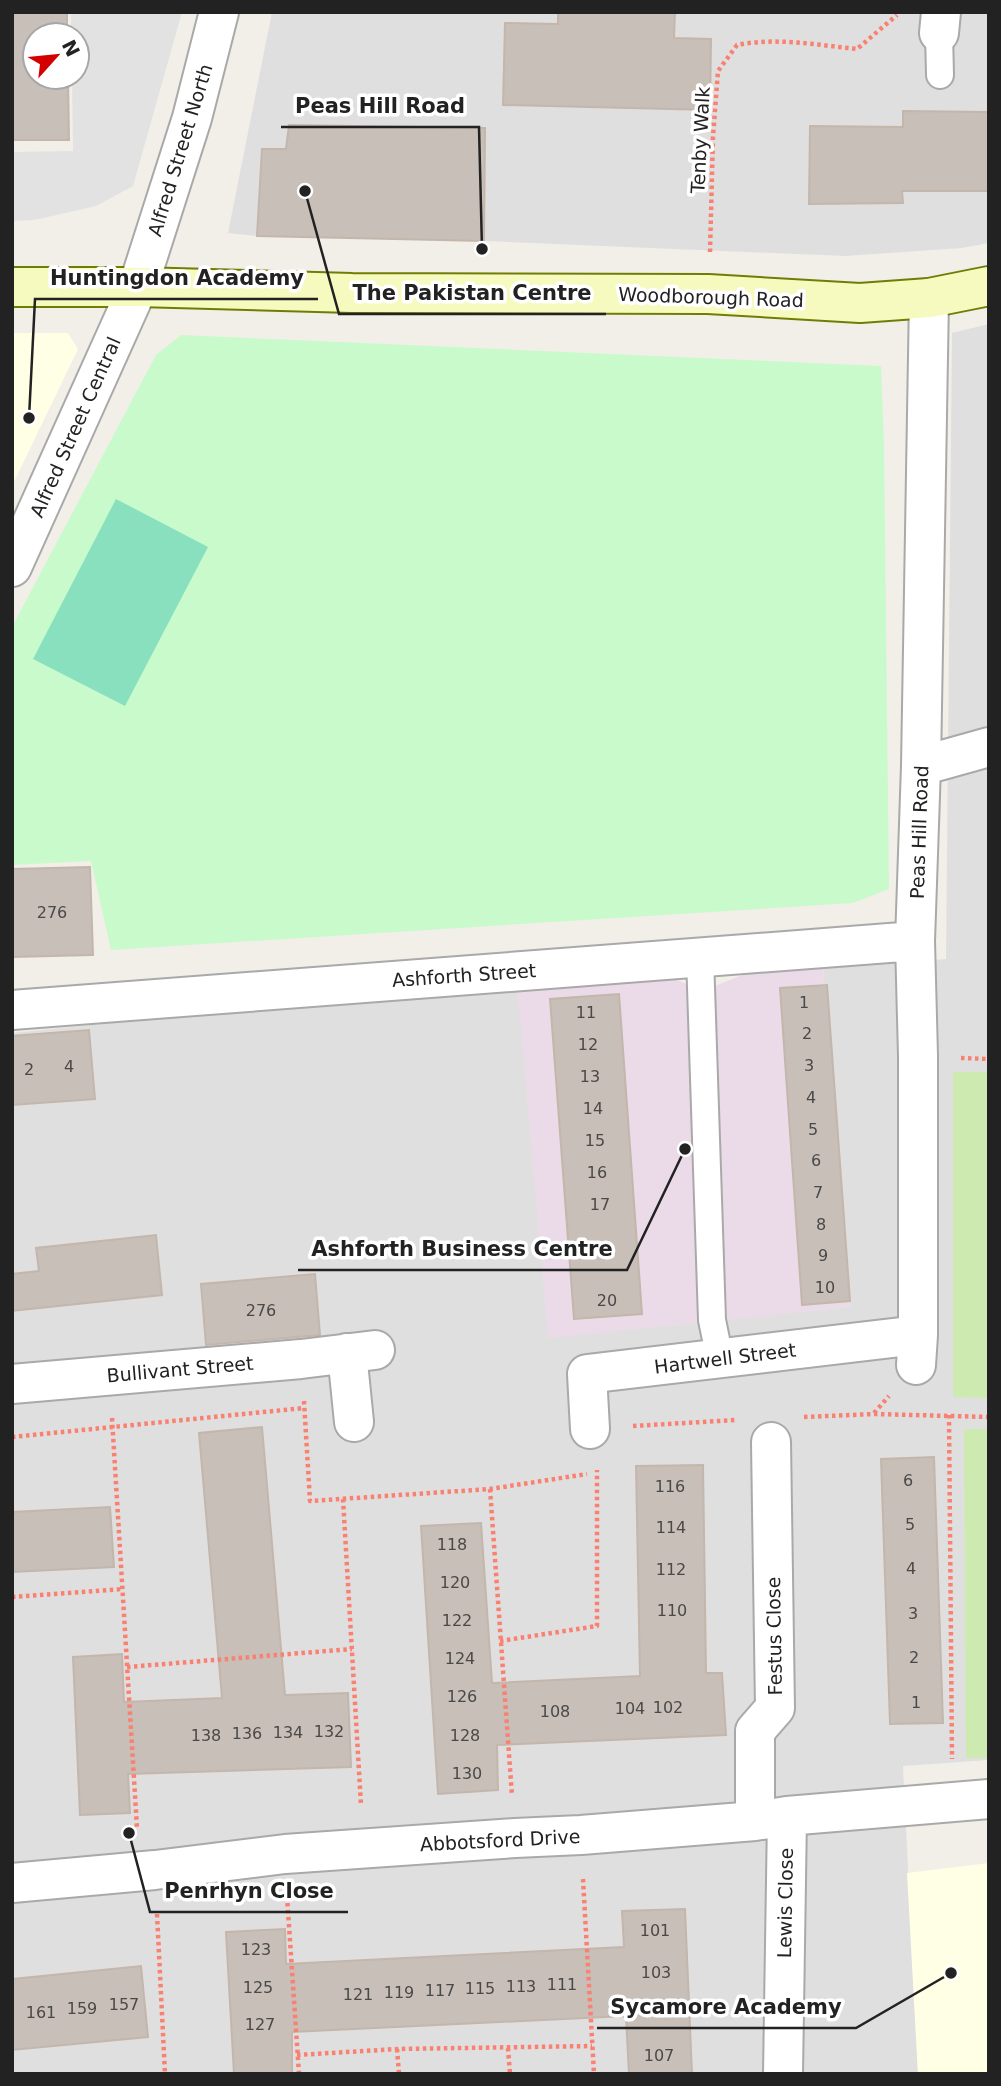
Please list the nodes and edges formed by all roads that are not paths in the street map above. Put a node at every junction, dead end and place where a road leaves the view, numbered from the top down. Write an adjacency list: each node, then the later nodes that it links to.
1 (219, 12): 6 (street, Alfred Street North)
2 (940, 23): 3 (lane)
3 (940, 75)
4 (989, 286): 7 (main road, Woodborough Road)
5 (12, 287): 6 (main road, Woodborough Road)
6 (138, 287): 7 (main road, Woodborough Road); 8 (street, Alfred Street Central)
7 (929, 298): 10 (street, Peas Hill Road)
8 (12, 567)
9 (989, 747): 10 (street)
10 (921, 766): 11 (street, Peas Hill Road)
11 (915, 941): 12 (street, Ashforth Street); 14 (street, Peas Hill Road)
12 (700, 957): 13 (street, Ashforth Street); 15 (lane)
13 (12, 1010)
14 (917, 1350): 15 (street, Hartwell Street)
15 (720, 1359): 18 (street, Hartwell Street)
16 (12, 1384): 17 (street, Bullivant Street)
17 (354, 1422)
18 (590, 1429)
19 (771, 1442): 21 (street, Festus Close)
20 (971, 1801): 21 (street, Abbotsford Drive)
21 (771, 1819): 22 (street, Abbotsford Drive); 23 (street, Lewis Close)
22 (12, 1883)
23 (783, 2074)

